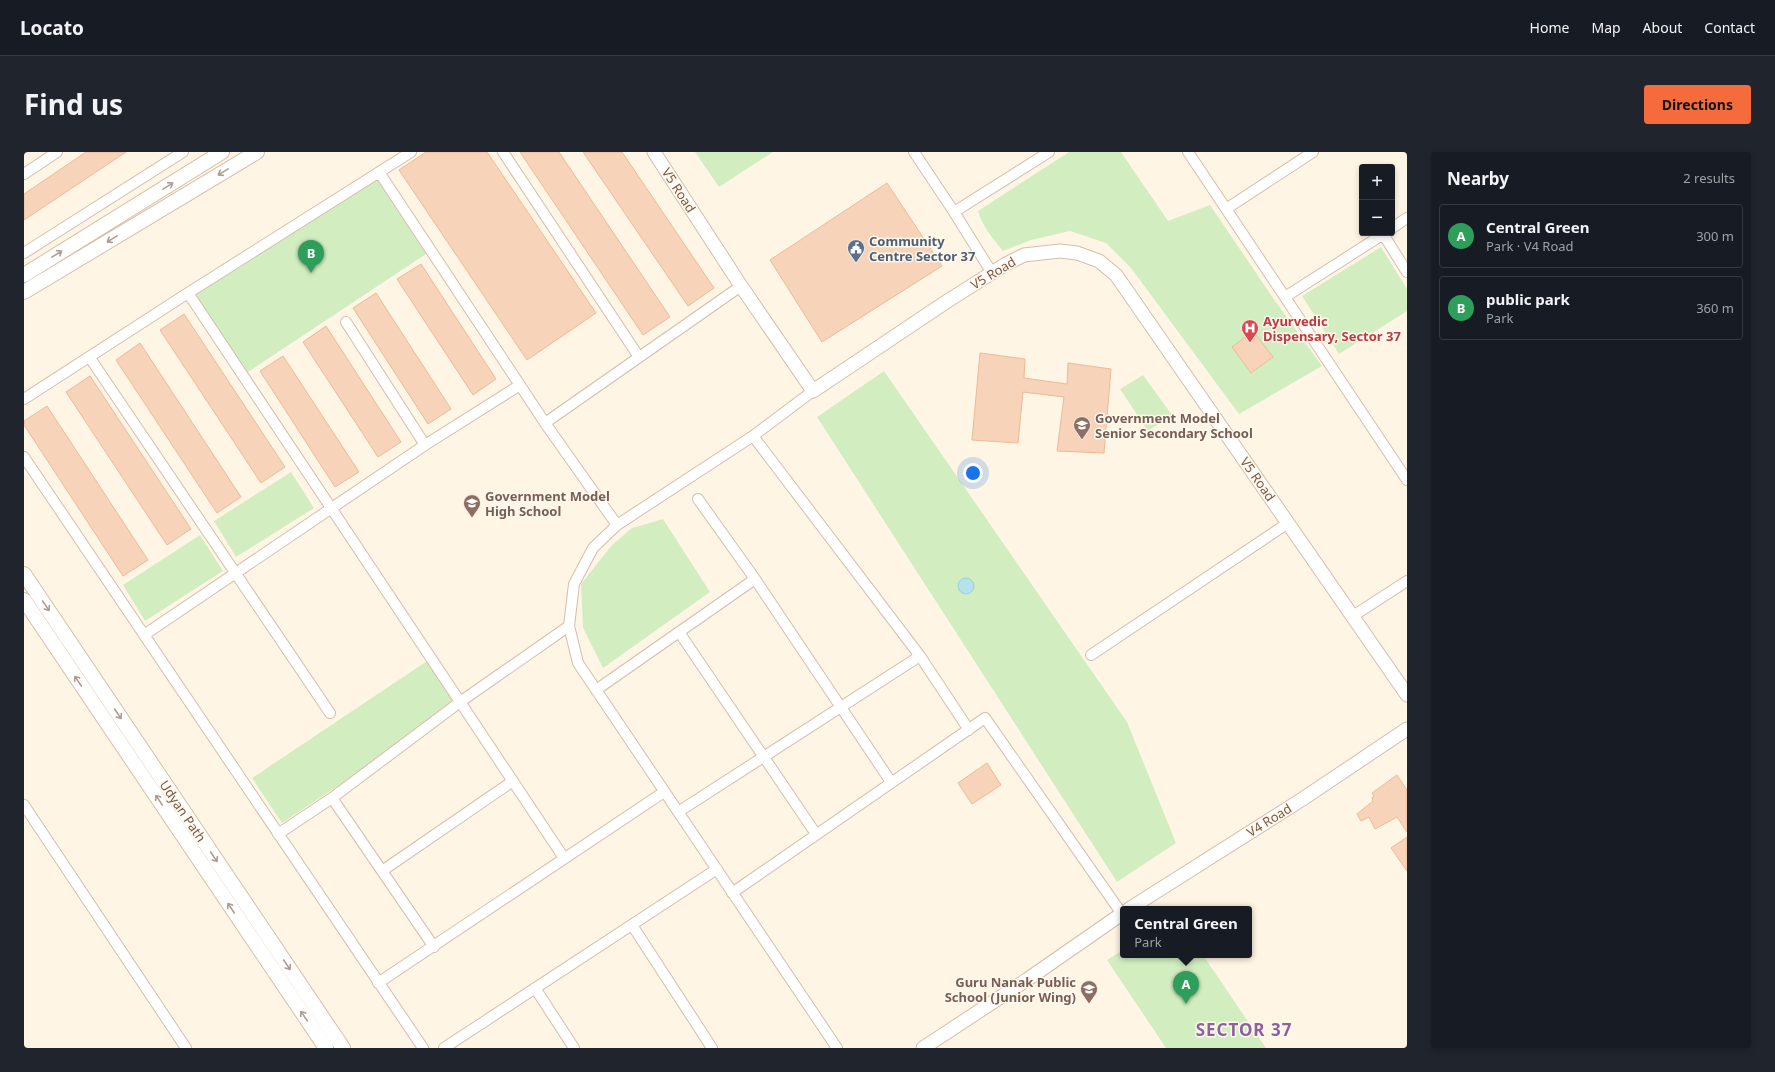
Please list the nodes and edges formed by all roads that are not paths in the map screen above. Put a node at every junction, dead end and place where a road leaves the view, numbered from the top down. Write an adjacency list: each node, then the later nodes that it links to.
1 (57, 152): 13 (street)
2 (183, 152): 20 (street)
3 (222, 152): 23 (main road, one-way to 3)
4 (257, 152): 25 (main road, one-way to 25)
5 (411, 152): 12 (street)
6 (503, 152): 29 (street)
7 (654, 152): 24 (street, V5 Road)
8 (914, 152): 15 (street)
9 (1049, 152): 15 (street)
10 (1188, 152): 14 (street)
11 (1313, 152): 14 (street)
12 (379, 172): 26 (street); 31 (street)
13 (24, 174)
14 (1226, 209): 27 (street)
15 (954, 212): 22 (street)
16 (1407, 218): 17 (street)
17 (1395, 226)
18 (1381, 236): 27 (street)
19 (1385, 236): 21 (street)
20 (24, 254)
21 (1407, 272)
22 (992, 273): 32 (street, V5 Road); 41 (street, V5 Road)
23 (24, 275)
24 (741, 286): 29 (street); 32 (street, V5 Road)
25 (24, 292)
26 (188, 293): 30 (street); 40 (street)
27 (1285, 297): 38 (street)
28 (346, 322): 36 (street)
29 (639, 357): 34 (street)
30 (90, 358): 33 (street); 44 (street)
31 (520, 385): 34 (street); 36 (street)
32 (813, 391): 35 (street)
33 (24, 400)
34 (544, 422): 42 (street)
35 (753, 436): 42 (street); 53 (street)
36 (425, 445): 40 (street)
37 (24, 458): 51 (street)
38 (1407, 480)
39 (698, 499): 45 (street)
40 (331, 508): 44 (street); 56 (street)
41 (1288, 523): 48 (street, V5 Road); 52 (street)
42 (617, 525): 49 (street)
43 (24, 574): 84 (main road, Udyan Path, one-way to 84)
44 (236, 574): 51 (street); 58 (street)
45 (755, 579): 50 (street); 57 (street)
46 (1407, 581): 48 (street)
47 (24, 600): 83 (main road, Udyan Path, one-way to 47)
48 (1353, 616): 55 (street, V5 Road)
49 (569, 626): 54 (street); 56 (street)
50 (679, 632): 54 (street); 61 (street)
51 (144, 635): 68 (street)
52 (1091, 655)
53 (920, 656): 57 (street); 60 (street)
54 (596, 690): 64 (street)
55 (1407, 695)
56 (460, 702): 62 (street); 65 (street)
57 (840, 707): 61 (street); 63 (street)
58 (330, 713)
59 (1407, 729): 75 (street, V4 Road)
60 (969, 730): 63 (street); 74 (street)
61 (763, 756): 67 (street); 69 (street)
62 (513, 781): 70 (street); 72 (street)
63 (891, 782): 69 (street)
64 (664, 792): 67 (street); 70 (street)
65 (332, 798): 68 (street); 72 (street)
66 (24, 805): 82 (street)
67 (678, 812): 71 (street)
68 (278, 834): 79 (street)
69 (816, 834): 73 (street)
70 (564, 858): 78 (street)
71 (716, 870): 73 (street); 77 (street)
72 (382, 871): 78 (street)
73 (732, 893): 89 (street)
74 (1120, 906)
75 (1133, 906)
76 (1120, 915): 90 (street, V4 Road)
77 (632, 925): 80 (street); 88 (street)
78 (434, 947): 79 (street)
79 (378, 982): 85 (street)
80 (534, 988): 81 (street); 87 (street)
81 (457, 1044): 86 (street)
82 (186, 1048)
83 (326, 1048)
84 (343, 1048)
85 (423, 1048)
86 (444, 1048)
87 (574, 1048)
88 (712, 1048)
89 (836, 1048)
90 (923, 1048)

